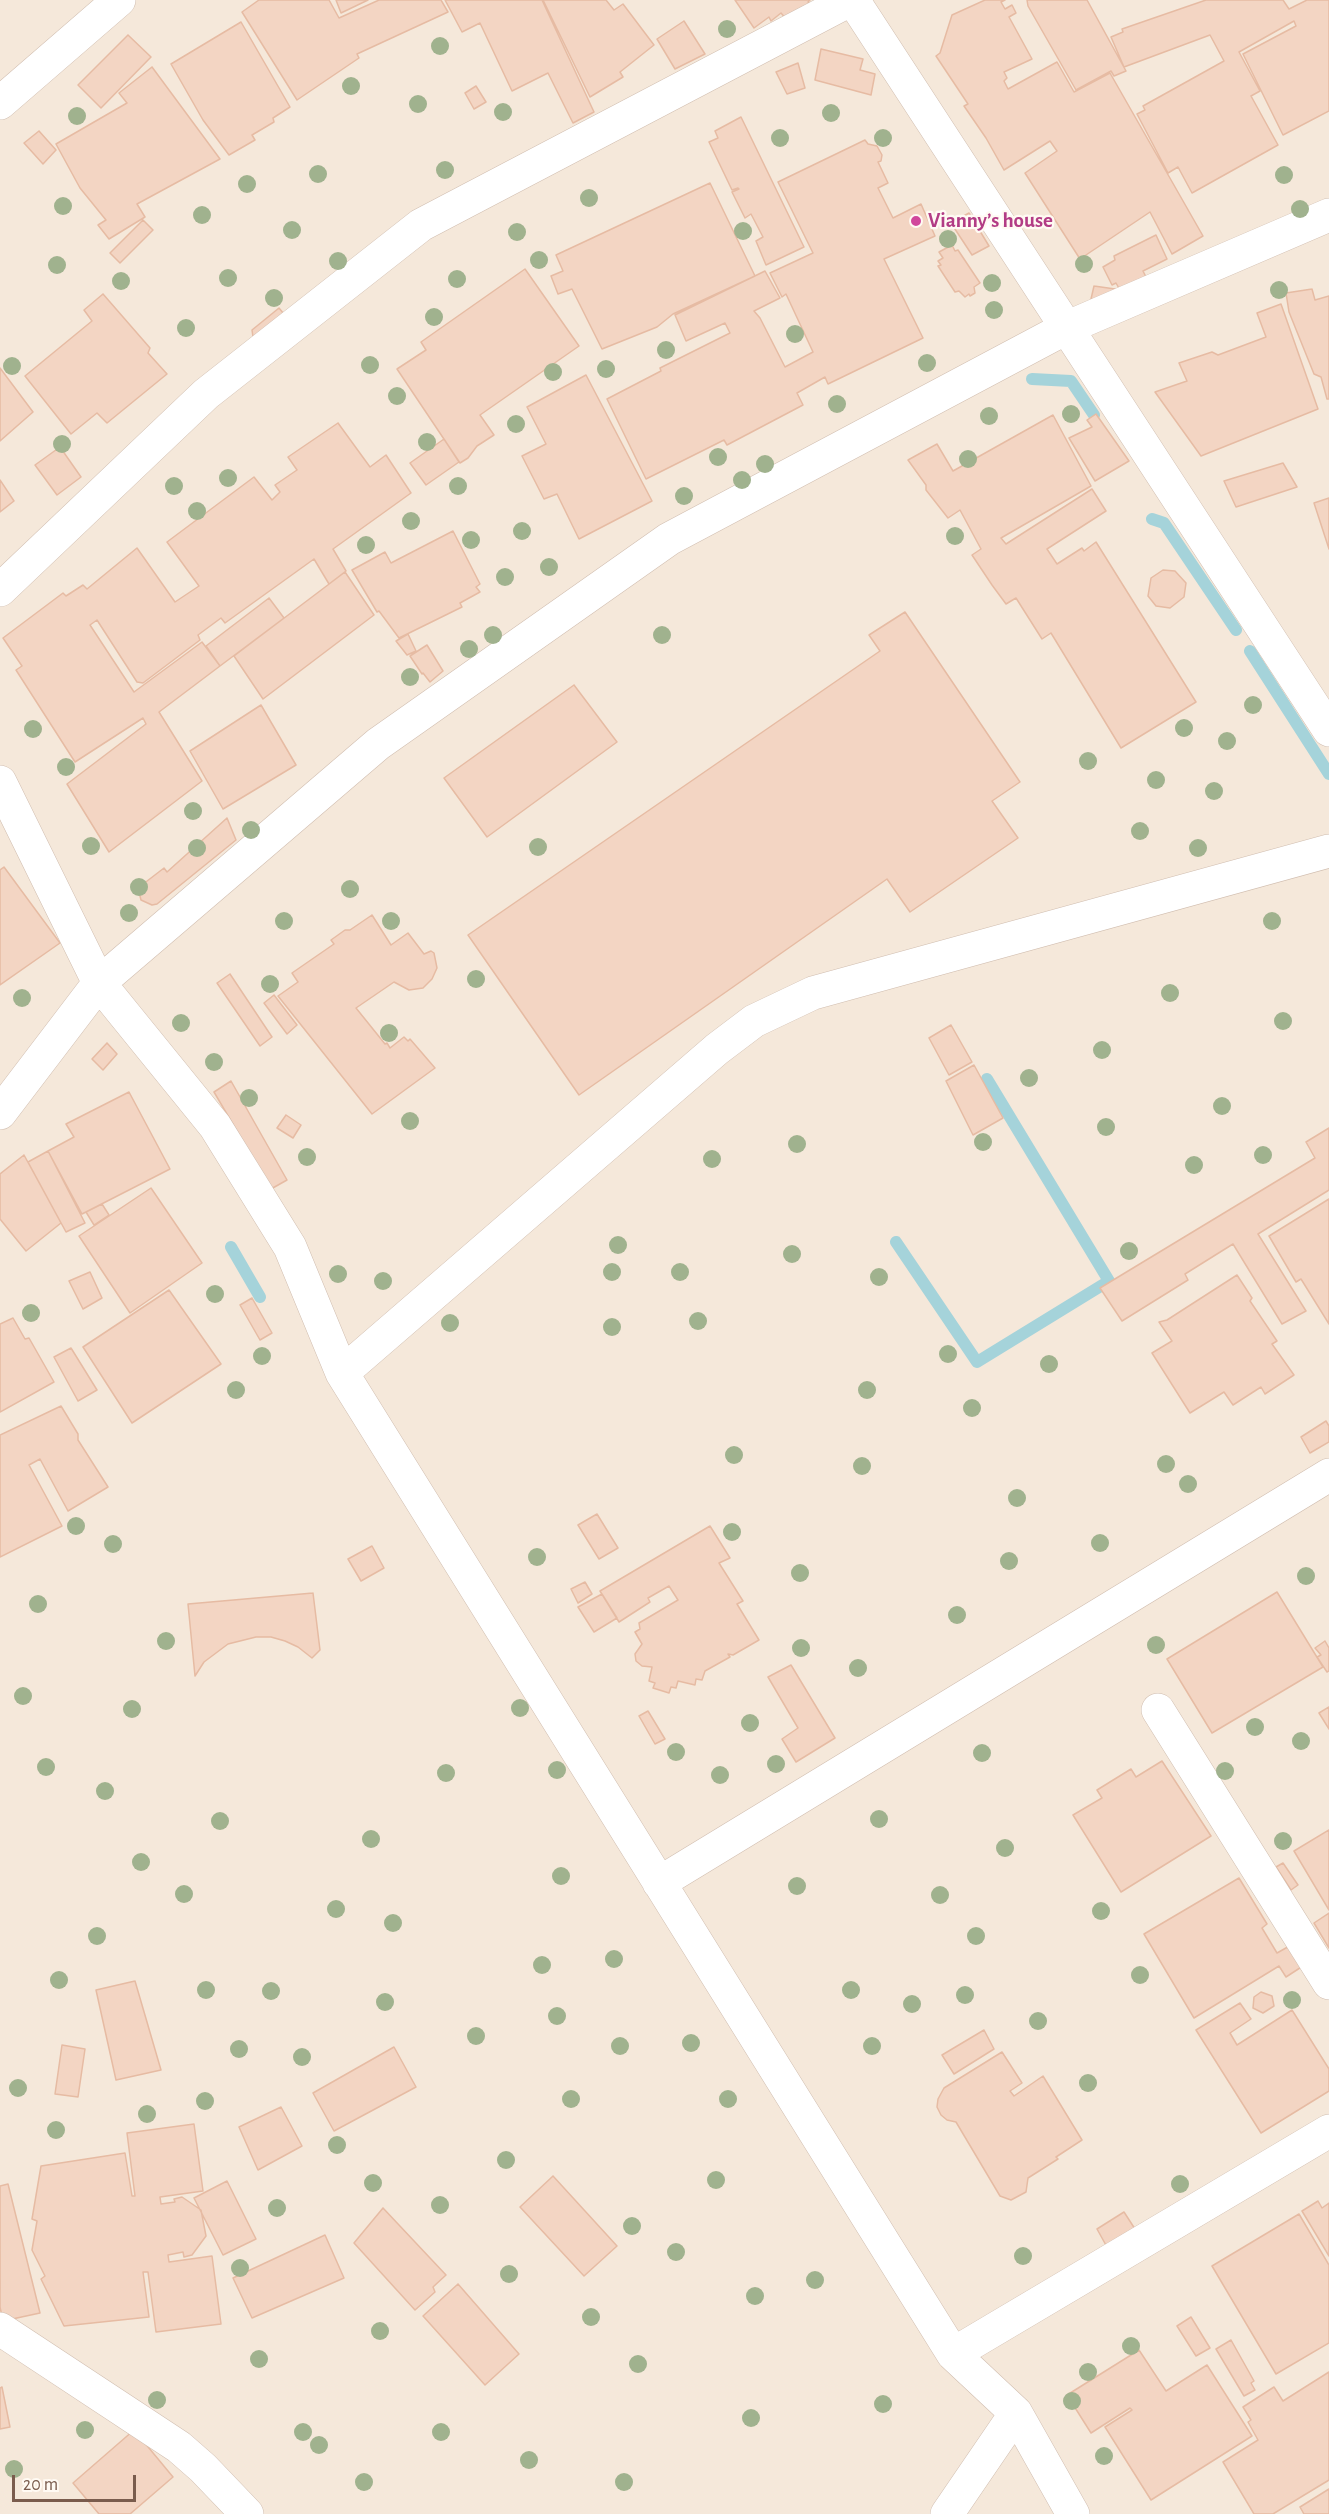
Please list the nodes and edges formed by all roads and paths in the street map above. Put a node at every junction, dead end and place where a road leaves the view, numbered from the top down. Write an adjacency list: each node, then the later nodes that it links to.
1 (119, 0): 3 (street)
2 (852, 0): 5 (street); 6 (street)
3 (0, 103)
4 (1329, 215): 5 (street)
5 (1066, 328): 7 (street); 10 (street)
6 (0, 590)
7 (1329, 730)
8 (0, 782): 10 (street)
9 (1329, 851): 12 (street)
10 (99, 983): 11 (street); 12 (street)
11 (0, 1113)
12 (342, 1373): 15 (street)
13 (1329, 1475): 15 (street)
14 (1158, 1710): 16 (street)
15 (659, 1883): 19 (street)
16 (1329, 1983)
17 (1329, 2131): 19 (street)
18 (0, 2329): 21 (street)
19 (953, 2354): 20 (street)
20 (1016, 2413): 22 (street); 23 (street)
21 (247, 2514)
22 (947, 2514)
23 (1073, 2514)

